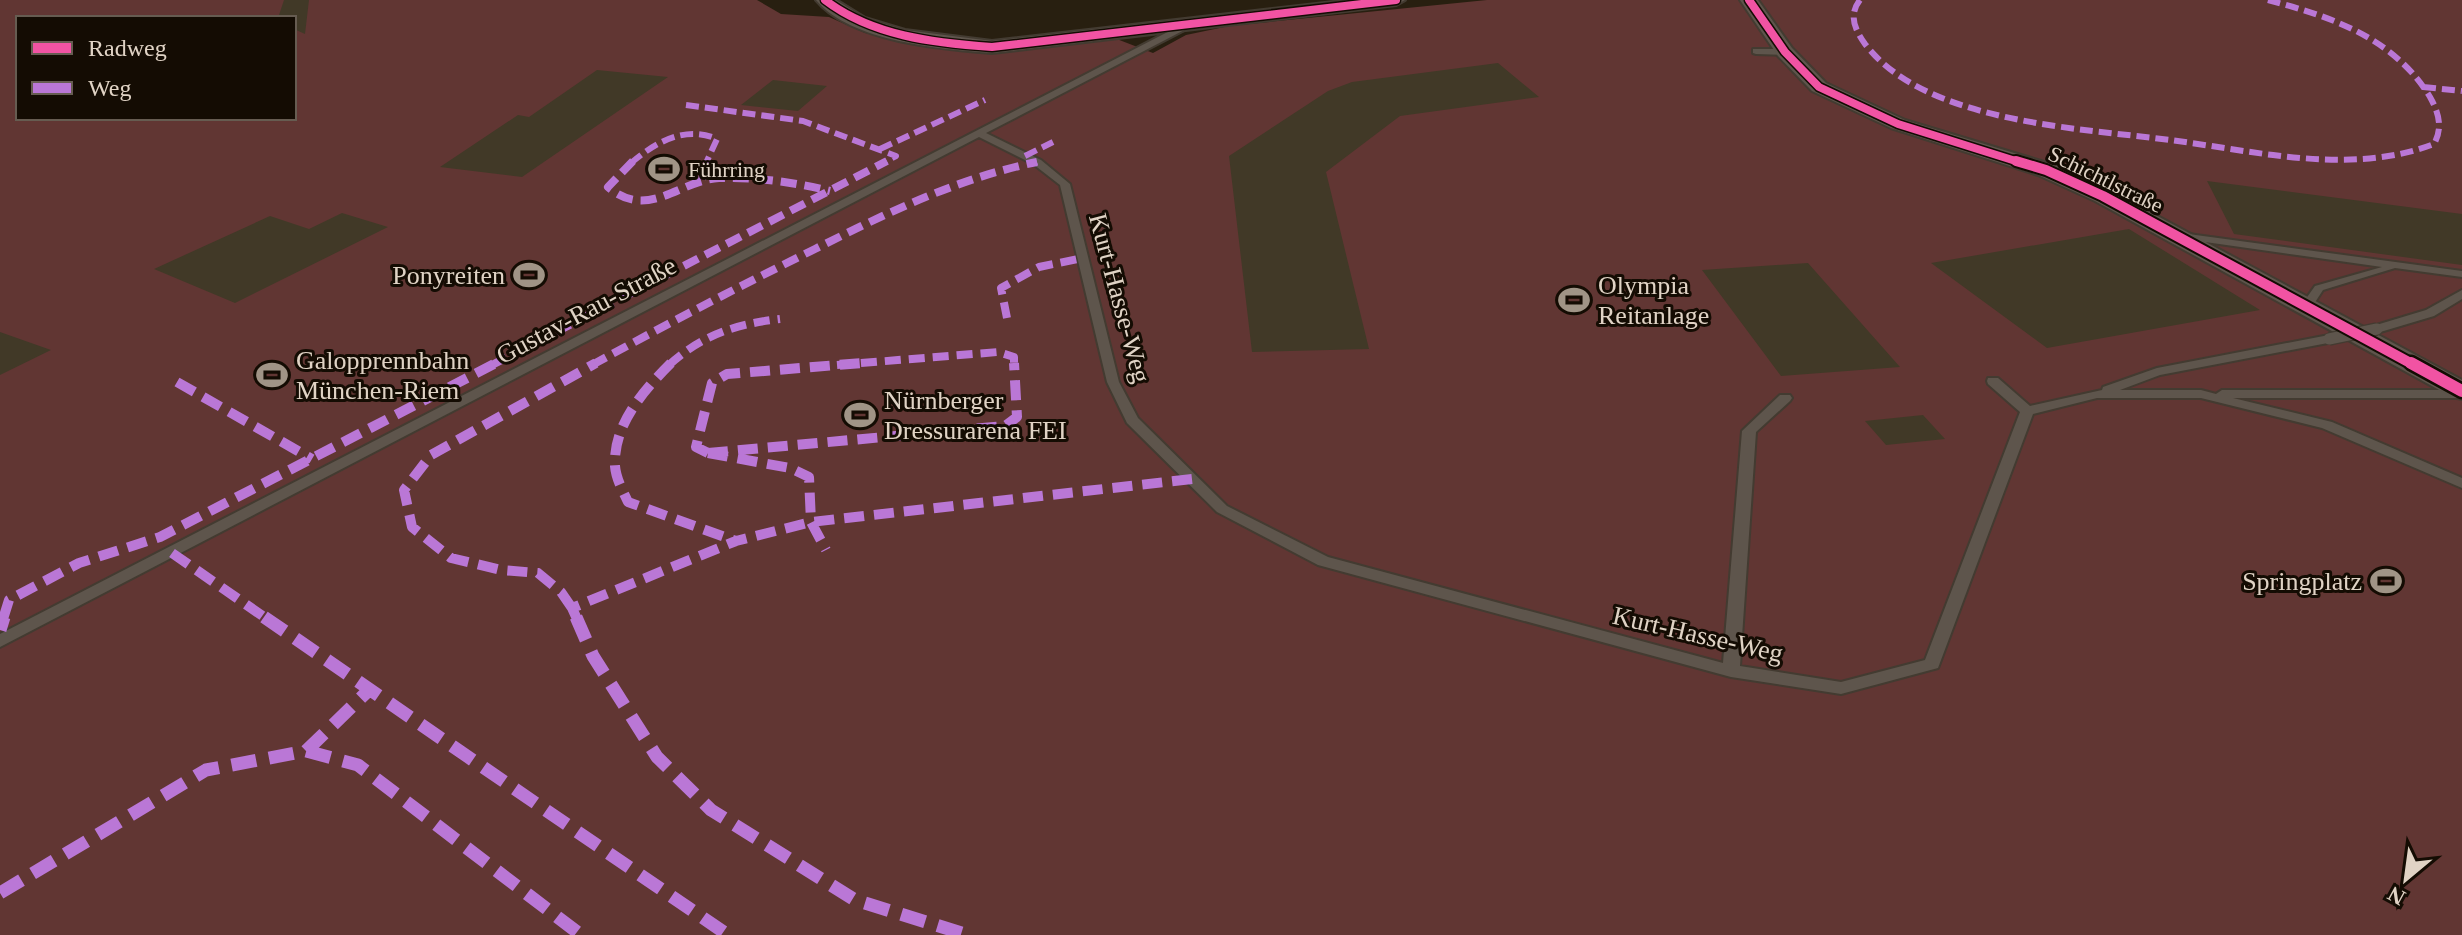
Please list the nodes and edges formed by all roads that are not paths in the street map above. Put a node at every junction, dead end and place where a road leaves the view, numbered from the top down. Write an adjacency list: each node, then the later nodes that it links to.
1 (825, 0): 4 (street)
2 (1396, 0): 4 (street)
3 (1749, 0): 6 (street, Schichtlstraße)
4 (1188, 16): 7 (lane, Gustav-Rau-Straße)
5 (1756, 51): 6 (lane)
6 (1785, 52): 8 (street, Schichtlstraße)
7 (978, 133): 20 (lane, Gustav-Rau-Straße); 21 (lane, Kurt-Hasse-Weg)
8 (2175, 236): 9 (lane); 12 (street, Schichtlstraße)
9 (2397, 266): 10 (lane); 12 (lane)
10 (2462, 274)
11 (2462, 294): 15 (lane, bridge)
12 (2306, 307): 14 (street, Schichtlstraße)
13 (1993, 381): 18 (lane)
14 (2462, 392): 16 (lane)
15 (2097, 394): 16 (lane); 18 (lane)
16 (2201, 394): 19 (lane)
17 (1785, 398): 21 (lane)
18 (2027, 411): 21 (lane, Kurt-Hasse-Weg)
19 (2462, 483)
20 (0, 641)
21 (1731, 671)

